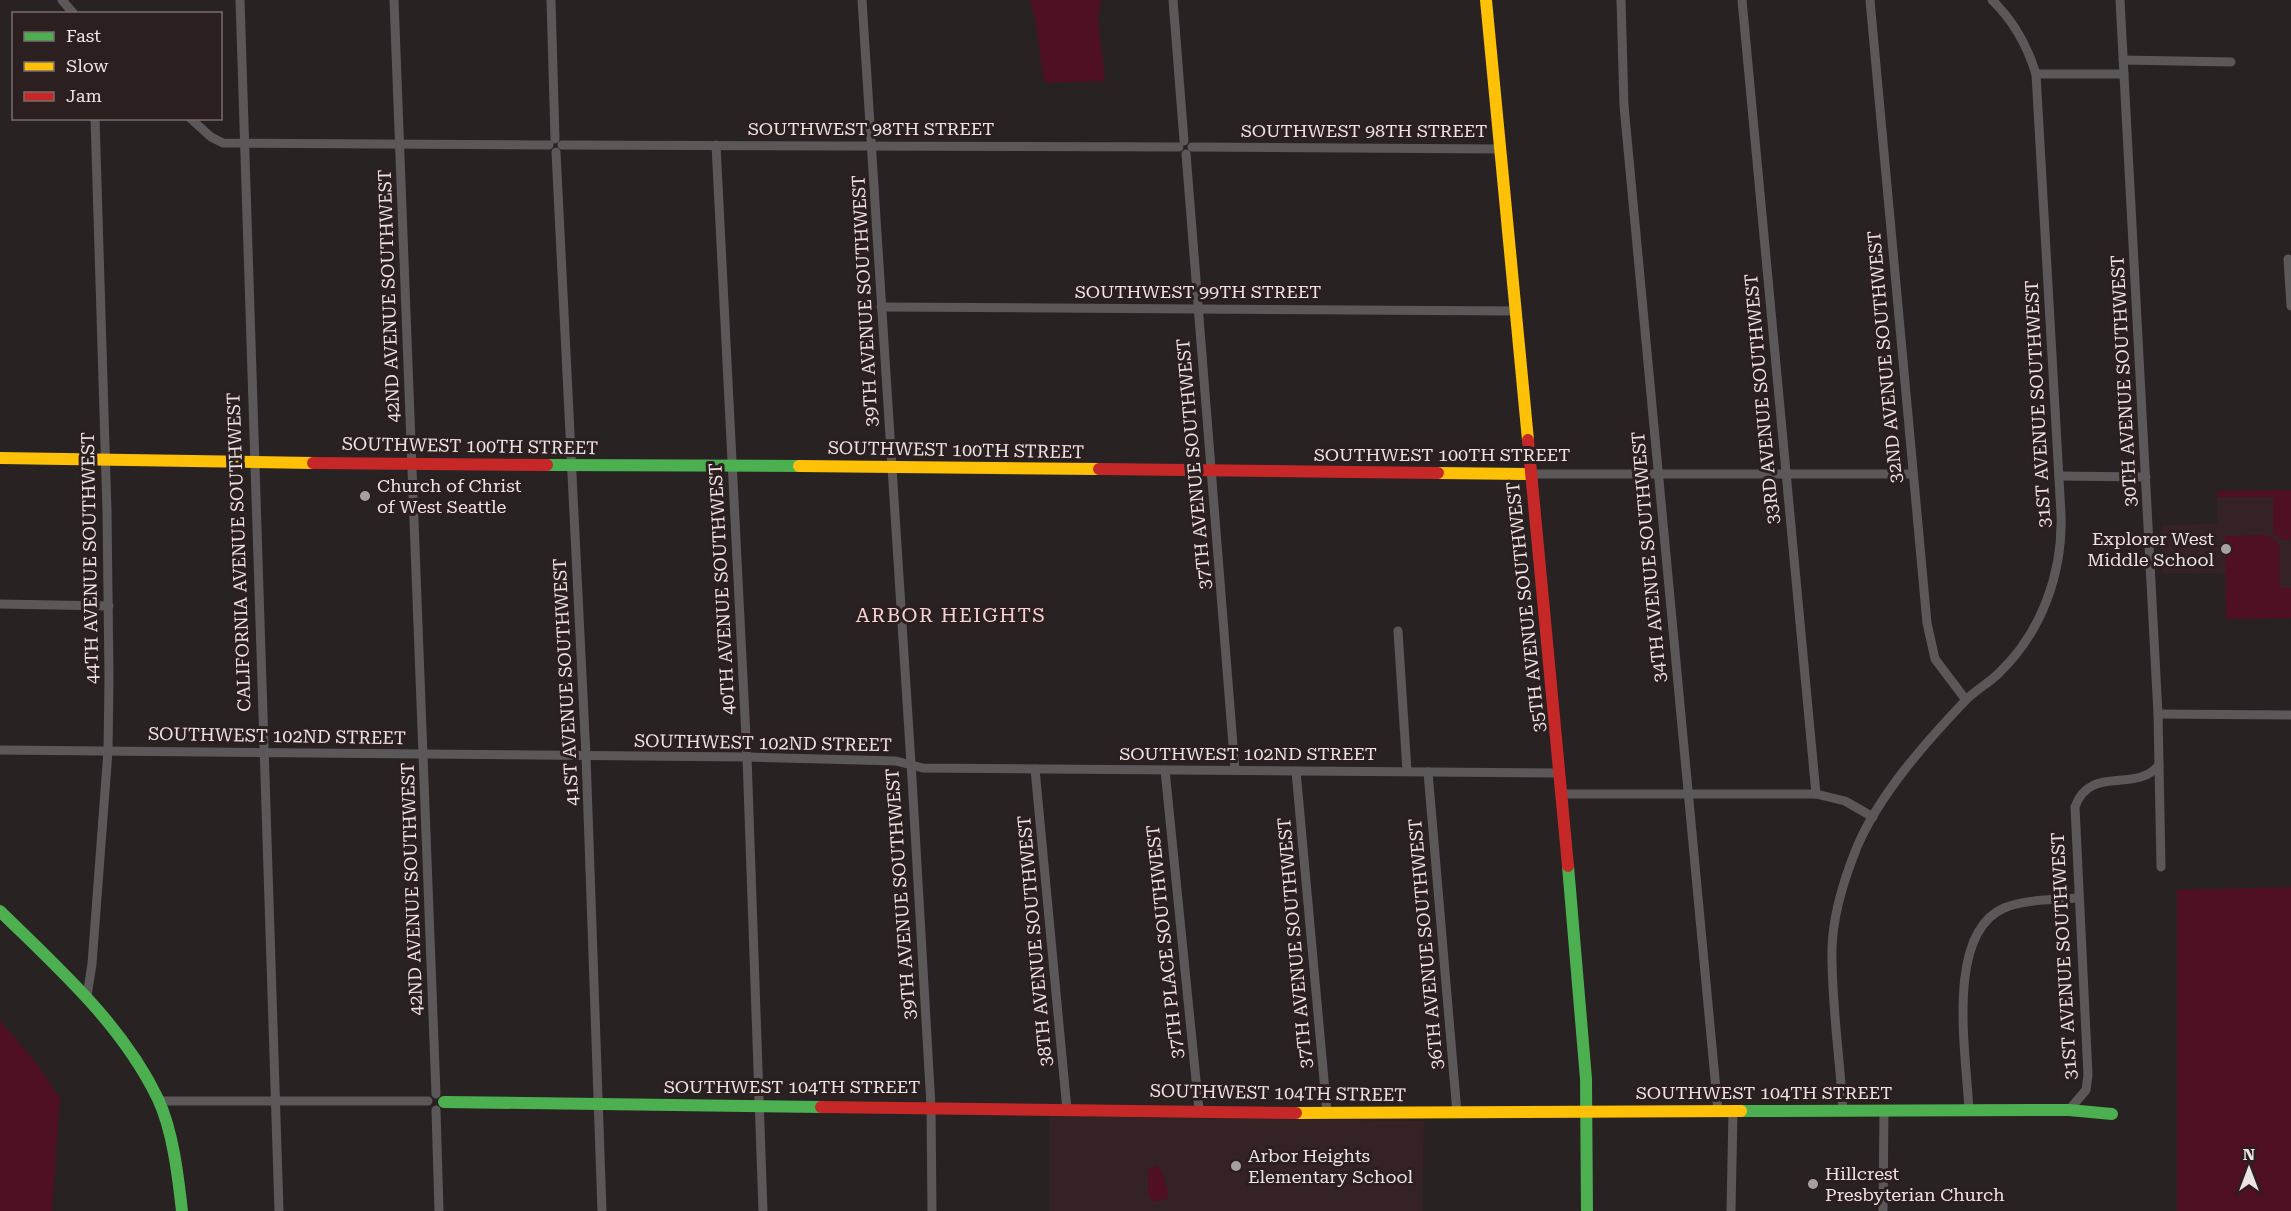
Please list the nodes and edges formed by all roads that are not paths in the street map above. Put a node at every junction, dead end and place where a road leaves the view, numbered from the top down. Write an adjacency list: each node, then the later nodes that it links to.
1 (62, 0): 13 (street)
2 (240, 0): 20 (street, CALIFORNIA AVENUE SOUTHWEST)
3 (394, 0): 21 (street, 42ND AVENUE SOUTHWEST)
4 (551, 0): 22 (street, 41ST AVENUE SOUTHWEST)
5 (862, 0): 24 (street, 39TH AVENUE SOUTHWEST)
6 (1173, 0): 25 (street, 37TH AVENUE SOUTHWEST)
7 (1486, 0): 26 (street, 35TH AVENUE SOUTHWEST)
8 (1621, 0): 41 (street, 34TH AVENUE SOUTHWEST)
9 (1742, 0): 43 (street, 33RD AVENUE SOUTHWEST)
10 (1870, 0): 42 (street, 32ND AVENUE SOUTHWEST)
11 (1992, 0): 16 (street, 31ST AVENUE SOUTHWEST)
12 (2120, 0): 14 (street, 30TH AVENUE SOUTHWEST)
13 (72, 12)
14 (2123, 60): 15 (street); 17 (street, 30TH AVENUE SOUTHWEST)
15 (2231, 62)
16 (2036, 74): 17 (street); 44 (street, 31ST AVENUE SOUTHWEST)
17 (2124, 74): 45 (street, 30TH AVENUE SOUTHWEST)
18 (94, 120): 33 (street, 44TH AVENUE SOUTHWEST)
19 (192, 120): 20 (street, SOUTHWEST 98TH STREET)
20 (244, 144): 21 (street, SOUTHWEST 98TH STREET); 34 (street, CALIFORNIA AVENUE SOUTHWEST)
21 (399, 145): 22 (street, SOUTHWEST 98TH STREET); 35 (street, 42ND AVENUE SOUTHWEST)
22 (556, 145): 23 (street, SOUTHWEST 98TH STREET); 36 (street, 41ST AVENUE SOUTHWEST)
23 (716, 145): 24 (street, SOUTHWEST 98TH STREET); 37 (street, 40TH AVENUE SOUTHWEST)
24 (873, 146): 25 (street, SOUTHWEST 98TH STREET); 29 (street, 39TH AVENUE SOUTHWEST)
25 (1185, 147): 26 (street, SOUTHWEST 98TH STREET); 30 (street, 37TH AVENUE SOUTHWEST)
26 (1500, 149): 31 (street, 35TH AVENUE SOUTHWEST)
27 (2288, 259): 28 (street)
28 (2291, 306)
29 (881, 307): 30 (street, SOUTHWEST 99TH STREET); 38 (street, 39TH AVENUE SOUTHWEST)
30 (1198, 309): 31 (street, SOUTHWEST 99TH STREET); 39 (street, 37TH AVENUE SOUTHWEST)
31 (1515, 311): 40 (street, 35TH AVENUE SOUTHWEST)
32 (0, 458): 33 (street, SOUTHWEST 100TH STREET)
33 (105, 459): 34 (street, SOUTHWEST 100TH STREET); 47 (street, 44TH AVENUE SOUTHWEST)
34 (253, 462): 35 (street, SOUTHWEST 100TH STREET); 54 (street, CALIFORNIA AVENUE SOUTHWEST)
35 (412, 465): 36 (street, SOUTHWEST 100TH STREET); 55 (street, 42ND AVENUE SOUTHWEST)
36 (572, 466): 37 (street, SOUTHWEST 100TH STREET); 56 (street, 41ST AVENUE SOUTHWEST)
37 (733, 466): 38 (street, SOUTHWEST 100TH STREET); 57 (street, 40TH AVENUE SOUTHWEST)
38 (891, 466): 39 (street, SOUTHWEST 100TH STREET); 58 (street, 39TH AVENUE SOUTHWEST)
39 (1212, 472): 40 (street, SOUTHWEST 100TH STREET); 62 (street, 37TH AVENUE SOUTHWEST)
40 (1531, 474): 41 (street, SOUTHWEST 100TH STREET); 66 (street, 35TH AVENUE SOUTHWEST)
41 (1658, 474): 43 (street, SOUTHWEST 100TH STREET); 69 (street, 34TH AVENUE SOUTHWEST)
42 (1912, 474): 43 (street, SOUTHWEST 100TH STREET); 49 (street, 32ND AVENUE SOUTHWEST)
43 (1785, 475): 68 (street, 33RD AVENUE SOUTHWEST)
44 (2059, 476): 45 (street); 49 (street, 31ST AVENUE SOUTHWEST)
45 (2146, 477): 50 (street, 30TH AVENUE SOUTHWEST)
46 (0, 604): 47 (street)
47 (109, 606): 53 (street, 44TH AVENUE SOUTHWEST)
48 (1398, 632): 64 (street)
49 (1966, 700): 70 (street, 31ST AVENUE SOUTHWEST)
50 (2158, 714): 51 (street); 59 (street, 30TH AVENUE SOUTHWEST)
51 (2291, 715)
52 (0, 750): 53 (street, SOUTHWEST 102ND STREET)
53 (108, 751): 54 (street, SOUTHWEST 102ND STREET); 74 (street, 44TH AVENUE SOUTHWEST)
54 (262, 752): 55 (street, SOUTHWEST 102ND STREET); 75 (street, CALIFORNIA AVENUE SOUTHWEST)
55 (424, 755): 56 (street, SOUTHWEST 102ND STREET); 77 (street, 42ND AVENUE SOUTHWEST)
56 (586, 756): 57 (street, SOUTHWEST 102ND STREET); 78 (street, 41ST AVENUE SOUTHWEST)
57 (747, 758): 58 (street, SOUTHWEST 102ND STREET); 79 (street, 40TH AVENUE SOUTHWEST)
58 (910, 764): 60 (street, SOUTHWEST 102ND STREET); 80 (street, 39TH AVENUE SOUTHWEST)
59 (2159, 765): 71 (street, 30TH AVENUE SOUTHWEST); 72 (street, 31ST AVENUE SOUTHWEST)
60 (1035, 769): 61 (street, SOUTHWEST 102ND STREET); 81 (street, 38TH AVENUE SOUTHWEST)
61 (1165, 770): 62 (street, SOUTHWEST 102ND STREET); 82 (street, 37TH PLACE SOUTHWEST)
62 (1234, 770): 63 (street, SOUTHWEST 102ND STREET)
63 (1296, 771): 64 (street, SOUTHWEST 102ND STREET); 90 (street, 37TH AVENUE SOUTHWEST)
64 (1407, 771): 65 (street, SOUTHWEST 102ND STREET)
65 (1428, 772): 66 (street, SOUTHWEST 102ND STREET); 91 (street, 36TH AVENUE SOUTHWEST)
66 (1560, 773): 67 (street, 35TH AVENUE SOUTHWEST)
67 (1562, 794): 69 (street); 89 (street, 35TH AVENUE SOUTHWEST)
68 (1816, 794): 69 (street); 70 (street)
69 (1688, 795): 84 (street, 34TH AVENUE SOUTHWEST)
70 (1873, 817): 86 (street)
71 (2161, 867)
72 (2078, 898): 83 (street, 31ST AVENUE SOUTHWEST); 88 (street)
73 (0, 911): 74 (street)
74 (87, 996): 76 (street)
75 (276, 1100): 76 (street); 77 (street); 94 (street, CALIFORNIA AVENUE SOUTHWEST)
76 (159, 1101): 93 (street)
77 (439, 1102): 78 (street, SOUTHWEST 104TH STREET); 95 (street, 42ND AVENUE SOUTHWEST)
78 (598, 1104): 79 (street, SOUTHWEST 104TH STREET); 96 (street, 41ST AVENUE SOUTHWEST)
79 (760, 1105): 80 (street, SOUTHWEST 104TH STREET); 97 (street, 40TH AVENUE SOUTHWEST)
80 (930, 1107): 81 (street, SOUTHWEST 104TH STREET); 98 (street, 39TH AVENUE SOUTHWEST)
81 (1067, 1110): 82 (street, SOUTHWEST 104TH STREET)
82 (1199, 1110): 90 (street, SOUTHWEST 104TH STREET)
83 (2069, 1110): 88 (street, SOUTHWEST 104TH STREET); 92 (street, SOUTHWEST 104TH STREET)
84 (1718, 1111): 85 (street, SOUTHWEST 104TH STREET); 89 (street, SOUTHWEST 104TH STREET)
85 (1733, 1111): 86 (street, SOUTHWEST 104TH STREET); 100 (street)
86 (1843, 1111): 87 (street, SOUTHWEST 104TH STREET)
87 (1884, 1111): 88 (street, SOUTHWEST 104TH STREET); 101 (street)
88 (1970, 1111)
89 (1588, 1112): 91 (street, SOUTHWEST 104TH STREET); 99 (street, 35TH AVENUE SOUTHWEST)
90 (1327, 1113): 91 (street, SOUTHWEST 104TH STREET)
91 (1457, 1113)
92 (2112, 1114)
93 (182, 1211)
94 (279, 1211)
95 (439, 1211)
96 (602, 1211)
97 (763, 1211)
98 (932, 1211)
99 (1587, 1211)
100 (1731, 1211)
101 (1883, 1211)

